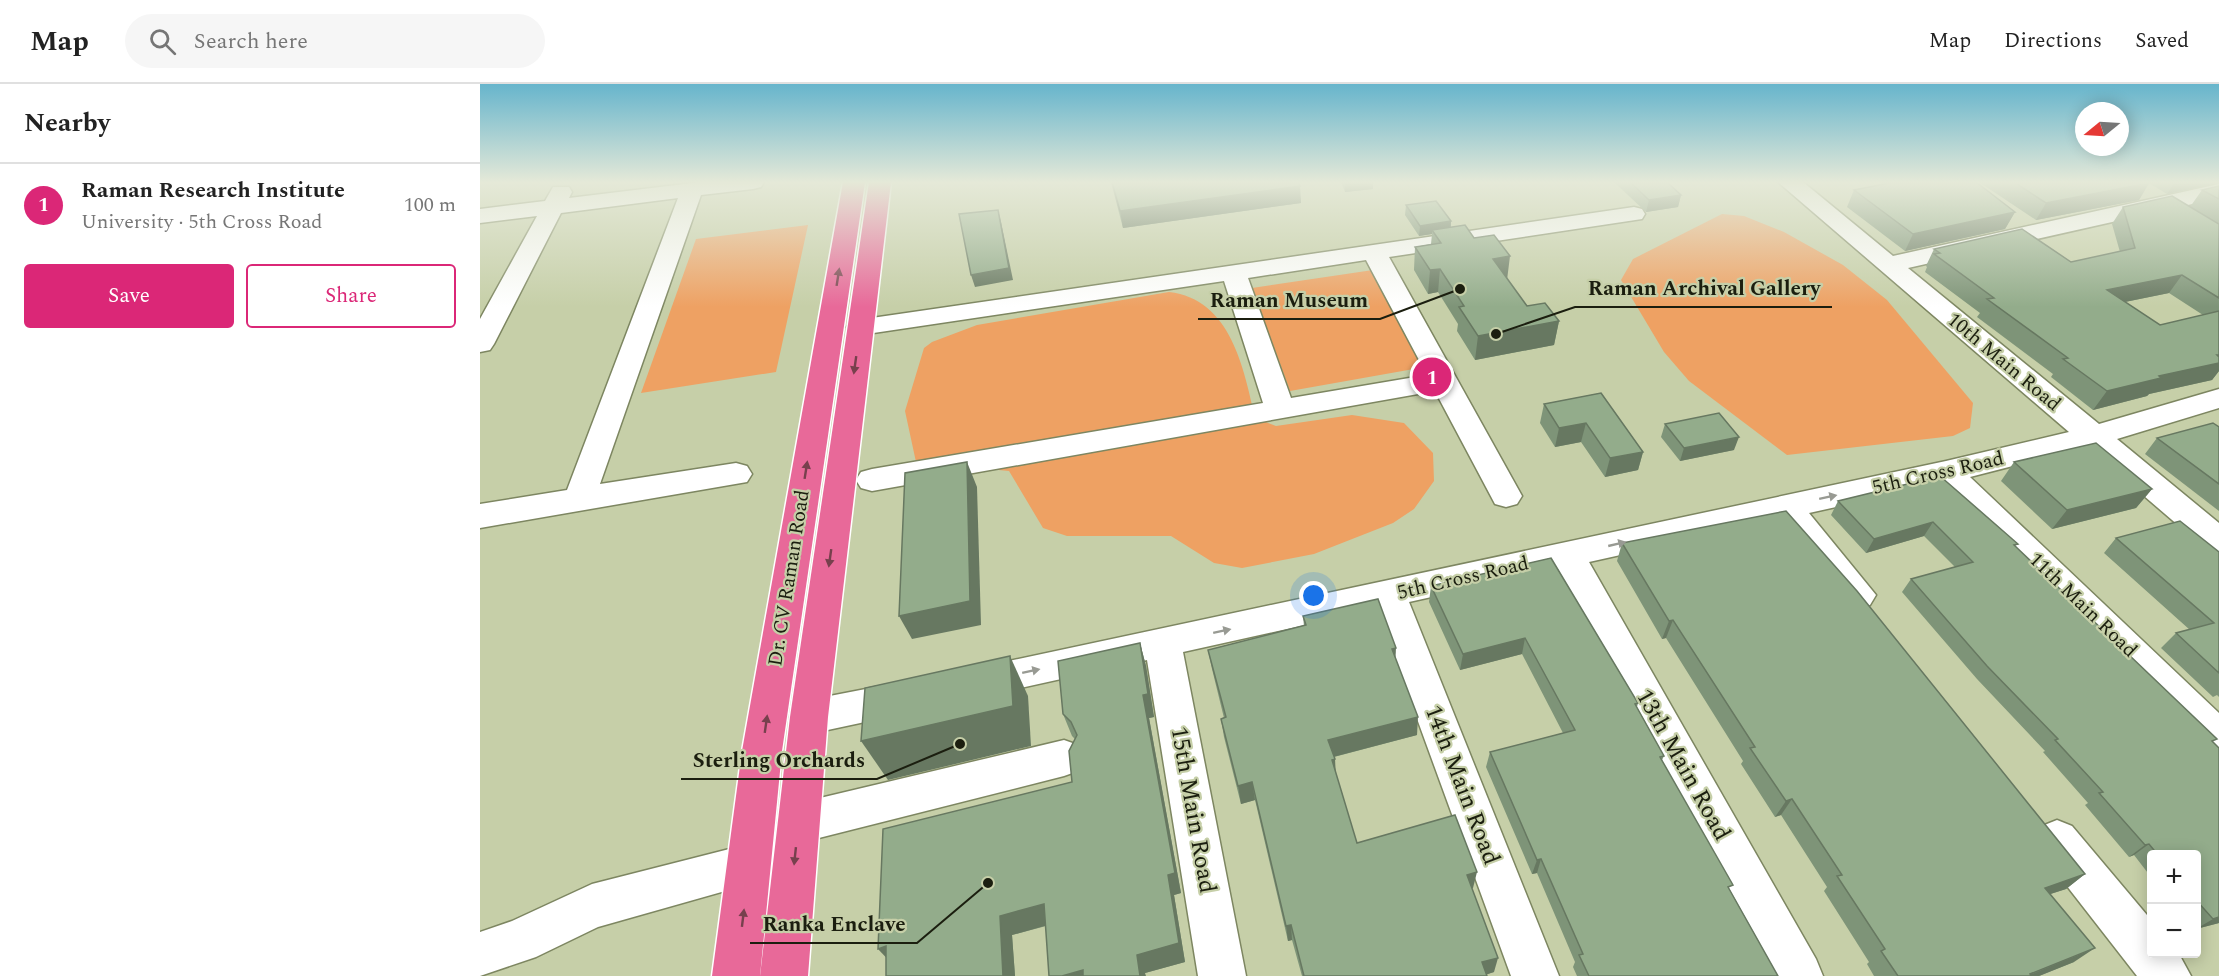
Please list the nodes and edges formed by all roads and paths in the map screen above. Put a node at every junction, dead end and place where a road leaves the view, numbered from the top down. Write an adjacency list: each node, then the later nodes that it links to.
1 (544, 224): 14 (street)
2 (680, 224): 23 (street)
3 (847, 224): 36 (highway, Dr. CV Raman Road, one-way to 3)
4 (874, 224): 13 (highway, Dr. CV Raman Road)
5 (1602, 224): 10 (street)
6 (1839, 224): 11 (street, 10th Main Road)
7 (2021, 224): 9 (street)
8 (2072, 224): 9 (street)
9 (2033, 232): 11 (street)
10 (1374, 252): 12 (street); 15 (street)
11 (1888, 265): 18 (street, 10th Main Road)
12 (1233, 272): 13 (street); 17 (street)
13 (860, 327): 31 (highway, Dr. CV Raman Road, one-way to 31)
14 (480, 344)
15 (1444, 381): 17 (street); 22 (street)
16 (2219, 398): 18 (street, 5th Cross Road)
17 (1280, 409): 21 (street)
18 (2093, 436): 19 (street, 5th Cross Road); 26 (street, 10th Main Road)
19 (1946, 472): 24 (street, 5th Cross Road, one-way to 19); 32 (street, 11th Main Road)
20 (736, 474): 23 (street)
21 (872, 480)
22 (1506, 496)
23 (579, 499): 25 (street)
24 (1785, 506): 27 (street, 5th Cross Road, one-way to 24); 29 (street)
25 (480, 516)
26 (2219, 541)
27 (1568, 555): 28 (street, 5th Cross Road); 42 (street, 13th Main Road)
28 (1389, 595): 30 (street, 5th Cross Road, one-way to 28); 41 (street, 14th Main Road)
29 (1883, 626)
30 (1163, 644): 31 (street, 5th Cross Road, one-way to 30); 40 (street, 15th Main Road)
31 (809, 717): 35 (highway, Dr. CV Raman Road)
32 (2219, 739)
33 (1064, 759): 35 (street)
34 (2032, 810): 43 (street)
35 (799, 823): 39 (highway, Dr. CV Raman Road, one-way to 39)
36 (749, 865): 37 (street); 38 (highway, Dr. CV Raman Road, one-way to 36)
37 (480, 955)
38 (736, 976)
39 (784, 976)
40 (1222, 976)
41 (1535, 976)
42 (1798, 976)
43 (2167, 976)

